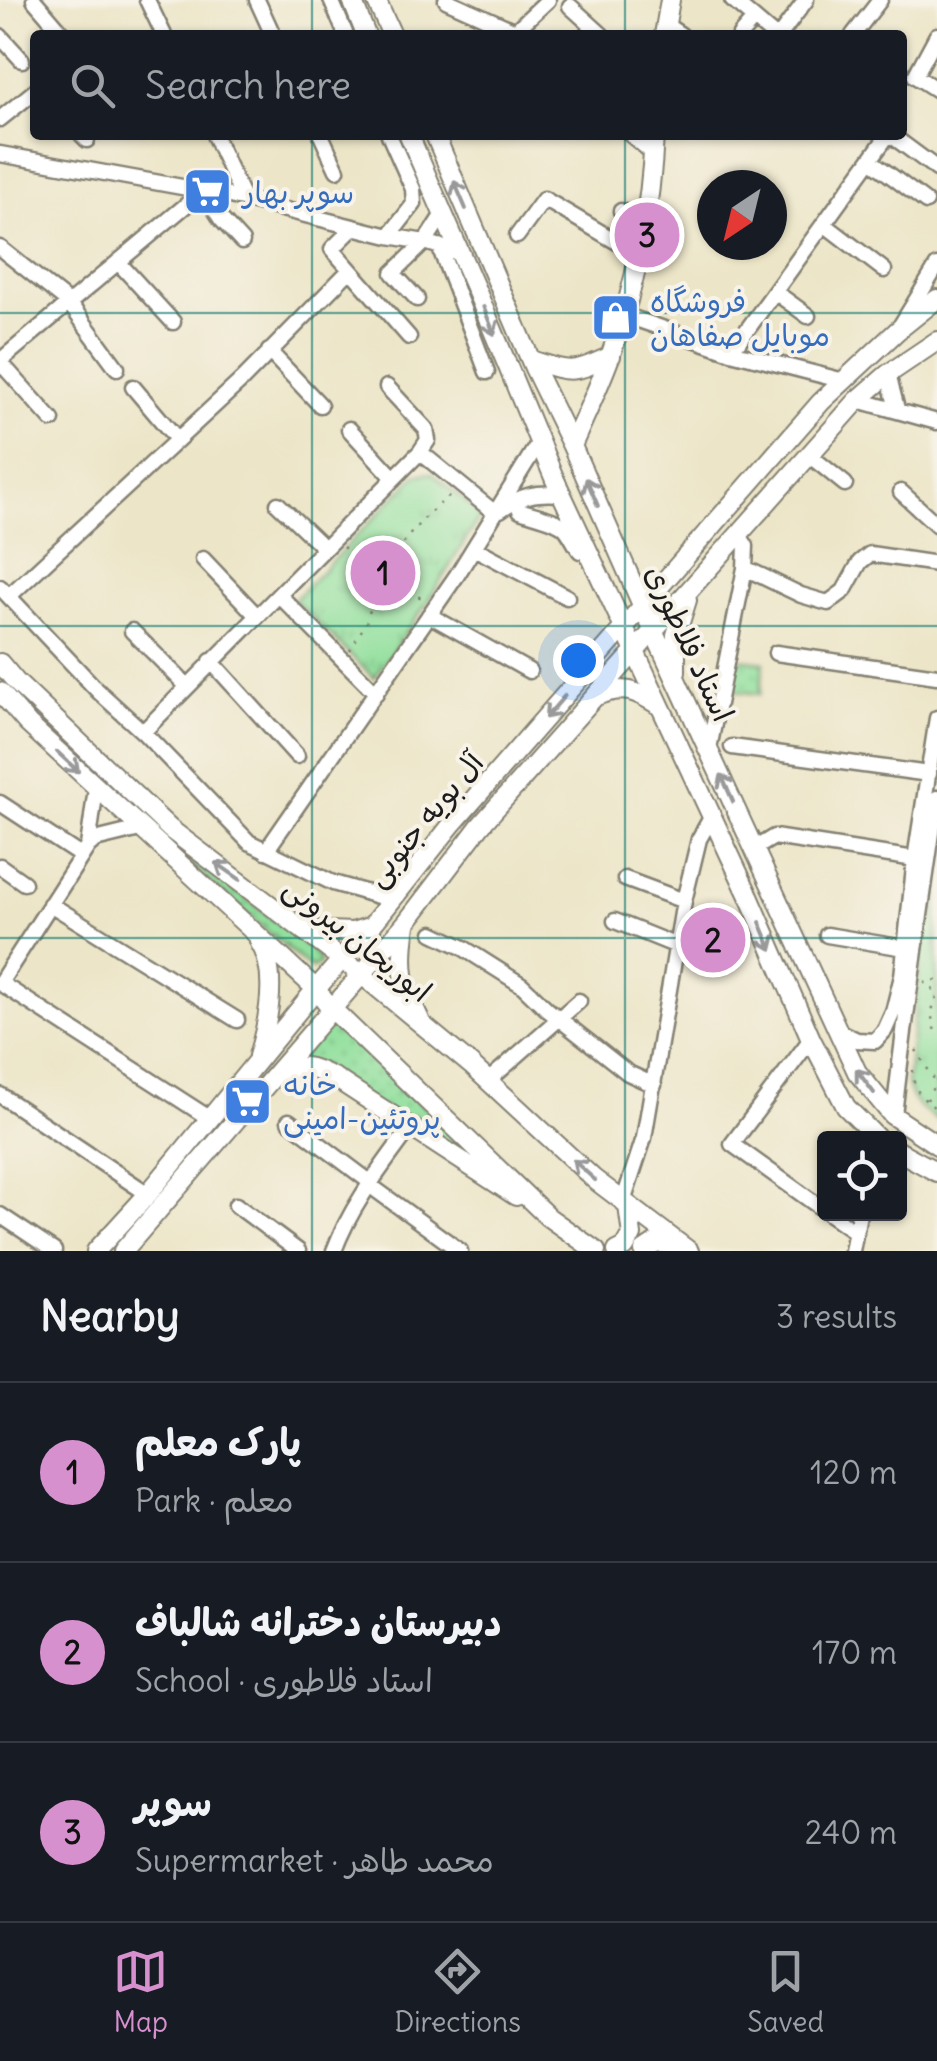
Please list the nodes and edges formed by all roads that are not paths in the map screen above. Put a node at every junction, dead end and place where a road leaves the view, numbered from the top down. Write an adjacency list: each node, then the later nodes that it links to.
1 (34, 0): 15 (street)
2 (147, 0): 16 (street)
3 (257, 0): 17 (street)
4 (331, 0): 18 (street)
5 (352, 0): 19 (main road)
6 (376, 0): 20 (main road)
7 (446, 0): 21 (street)
8 (548, 0): 22 (street)
9 (670, 0): 24 (main road)
10 (732, 0): 14 (street)
11 (806, 0): 27 (street)
12 (880, 0): 28 (street)
13 (570, 6): 23 (street)
14 (754, 19): 25 (street); 26 (street)
15 (60, 30)
16 (162, 30)
17 (272, 30)
18 (344, 30)
19 (364, 30)
20 (390, 30)
21 (510, 30)
22 (519, 30)
23 (596, 30)
24 (671, 30)
25 (744, 30)
26 (770, 30)
27 (781, 30)
28 (858, 30)
29 (0, 36): 31 (street)
30 (934, 40): 32 (street)
31 (22, 60)
32 (937, 90)
33 (30, 95): 34 (street)
34 (0, 119)
35 (216, 140): 48 (street)
36 (323, 140): 46 (street)
37 (391, 140): 55 (street)
38 (411, 140): 51 (main road, استاد فلاطوری)
39 (437, 140): 79 (main road, استاد فلاطوری, one-way to 39)
40 (886, 140): 44 (street)
41 (897, 140): 45 (street)
42 (654, 144): 52 (main road)
43 (0, 154): 47 (street)
44 (870, 160): 49 (street); 53 (street)
45 (937, 169)
46 (337, 170)
47 (203, 191): 48 (street); 57 (street); 62 (street)
48 (243, 198): 54 (street)
49 (926, 202)
50 (621, 211): 52 (street)
51 (443, 214): 58 (street); 60 (main road, استاد فلاطوری)
52 (644, 218): 61 (main road)
53 (824, 224): 65 (street); 66 (street)
54 (354, 227): 55 (street); 64 (street)
55 (389, 236): 58 (street)
56 (518, 236): 61 (street)
57 (242, 242)
58 (432, 244): 60 (street); 67 (street); 82 (street)
59 (0, 248): 69 (street)
60 (460, 253): 96 (main road, استاد فلاطوری, one-way to 96)
61 (639, 255): 70 (main road)
62 (118, 262): 69 (street); 72 (street)
63 (937, 266): 73 (street)
64 (350, 270): 74 (street); 76 (street)
65 (884, 270)
66 (774, 292): 71 (street); 77 (street)
67 (417, 299)
68 (937, 299): 73 (main road, آل بویه جنوبی)
69 (69, 304): 80 (street); 81 (street)
70 (624, 316): 77 (street); 78 (main road)
71 (808, 316)
72 (173, 322)
73 (898, 331): 85 (main road, آل بویه جنوبی)
74 (409, 337)
75 (937, 340): 84 (main road, آل بویه جنوبی)
76 (270, 351): 90 (street); 95 (street)
77 (731, 352): 83 (street)
78 (611, 356): 79 (main road); 97 (main road)
79 (531, 360): 97 (main road, استاد فلاطوری)
80 (0, 362): 93 (street)
81 (116, 368)
82 (487, 372)
83 (806, 372): 85 (street); 89 (street)
84 (888, 374): 88 (main road, آل بویه جنوبی); 91 (street)
85 (844, 381): 89 (main road, آل بویه جنوبی)
86 (132, 387): 95 (street)
87 (387, 387): 98 (street)
88 (858, 400): 91 (street); 99 (main road, آل بویه جنوبی)
89 (821, 402): 109 (main road, آل بویه جنوبی)
90 (320, 405)
91 (897, 409): 92 (street)
92 (936, 419)
93 (52, 420)
94 (349, 429): 100 (street)
95 (177, 439): 119 (street)
96 (539, 442): 103 (main road, استاد فلاطوری); 106 (street)
97 (572, 446): 116 (main road, استاد فلاطوری, one-way to 97)
98 (420, 452): 100 (street); 106 (street)
99 (809, 456): 101 (street); 108 (main road, آل بویه جنوبی)
100 (394, 478): 110 (street)
101 (845, 484)
102 (901, 492): 107 (street)
103 (561, 494): 106 (street); 112 (main road, استاد فلاطوری)
104 (278, 504): 110 (street)
105 (520, 510): 112 (street)
106 (496, 513): 111 (street)
107 (937, 525)
108 (739, 535): 113 (main road, آل بویه جنوبی); 117 (street)
109 (703, 540): 113 (main road); 118 (main road, آل بویه جنوبی)
110 (328, 545): 121 (street)
111 (474, 548): 122 (street); 125 (street)
112 (588, 552): 123 (main road, استاد فلاطوری)
113 (719, 558): 120 (main road, آل بویه جنوبی)
114 (203, 559): 126 (street)
115 (937, 564): 117 (street)
116 (625, 568): 118 (main road); 124 (main road, استاد فلاطوری)
117 (745, 568): 147 (street)
118 (676, 571): 124 (main road, آل بویه جنوبی)
119 (4, 591): 144 (street)
120 (690, 591): 129 (main road, آل بویه جنوبی); 137 (main road)
121 (279, 595): 126 (street); 140 (street)
122 (567, 597)
123 (610, 598): 127 (main road, استاد فلاطوری); 134 (main road)
124 (643, 608): 127 (main road, آل بویه جنوبی); 129 (main road, استاد فلاطوری)
125 (429, 615): 135 (street); 140 (street)
126 (257, 616): 132 (street)
127 (624, 629): 130 (main road, استاد فلاطوری); 134 (main road, آل بویه جنوبی)
128 (132, 631): 138 (street)
129 (654, 632): 130 (main road, آل بویه جنوبی); 137 (main road, استاد فلاطوری)
130 (635, 653): 141 (main road, آل بویه جنوبی); 142 (main road, استاد فلاطوری)
131 (776, 653): 136 (street)
132 (211, 661): 138 (street); 149 (street)
133 (0, 663): 169 (main road, ابوریحان بیرونی, one-way to 133)
134 (593, 664): 145 (main road, آل بویه جنوبی, one-way to 145)
135 (529, 671)
136 (937, 676)
137 (677, 683): 147 (main road, استاد فلاطوری)
138 (187, 686): 144 (street)
139 (0, 692): 151 (main road, ابوریحان بیرونی, one-way to 151)
140 (376, 692): 158 (street)
141 (596, 697): 142 (main road); 148 (main road, آل بویه جنوبی)
142 (660, 706): 154 (main road, استاد فلاطوری)
143 (937, 718): 150 (street)
144 (142, 732): 158 (street)
145 (527, 740): 148 (main road); 163 (main road, آل بویه جنوبی)
146 (732, 747): 150 (street)
147 (709, 749): 156 (main road, استاد فلاطوری, one-way to 147)
148 (544, 754): 167 (main road, آل بویه جنوبی)
149 (296, 756)
150 (928, 774): 159 (street)
151 (96, 788): 155 (main road, ابوریحان بیرونی); 157 (street)
152 (937, 798): 159 (street)
153 (0, 803): 157 (street)
154 (712, 816): 164 (street); 186 (main road, استاد فلاطوری, one-way to 186)
155 (140, 829): 157 (street); 172 (main road, ابوریحان بیرونی)
156 (754, 849): 159 (street); 185 (main road, استاد فلاطوری)
157 (84, 851): 165 (street)
158 (266, 851): 163 (street)
159 (927, 862): 174 (street); 177 (street)
160 (0, 866): 162 (street)
161 (626, 880): 164 (street)
162 (24, 883)
163 (392, 900): 168 (main road, آل بویه جنوبی)
164 (684, 901): 173 (street)
165 (50, 904): 178 (street); 183 (street)
166 (614, 921): 173 (street)
167 (406, 923): 176 (main road, آل بویه جنوبی); 184 (main road)
168 (372, 926): 169 (main road); 175 (main road, آل بویه جنوبی)
169 (305, 930): 175 (main road, ابوریحان بیرونی)
170 (432, 933): 182 (street)
171 (827, 934): 174 (street)
172 (256, 936): 179 (main road, ابوریحان بیرونی); 187 (main road)
173 (676, 946): 190 (street)
174 (905, 948): 177 (street)
175 (342, 959): 176 (main road, ابوریحان بیرونی); 179 (main road, آل بویه جنوبی)
176 (361, 974): 181 (main road, آل بویه جنوبی); 184 (main road, ابوریحان بیرونی)
177 (913, 976): 185 (street); 192 (street)
178 (0, 983): 193 (street)
179 (316, 989): 181 (main road, ابوریحان بیرونی); 187 (main road, آل بویه جنوبی)
180 (579, 1001): 182 (street)
181 (331, 1008): 188 (main road, آل بویه جنوبی); 206 (main road, ابوریحان بیرونی)
182 (559, 1018): 189 (street); 190 (street)
183 (237, 1020)
184 (422, 1025): 189 (main road, ابوریحان بیرونی)
185 (838, 1030): 192 (main road, استاد فلاطوری, one-way to 185)
186 (810, 1039): 196 (main road, استاد فلاطوری); 204 (street)
187 (256, 1063): 193 (main road, آل بویه جنوبی)
188 (272, 1078): 195 (main road); 214 (main road, آل بویه جنوبی)
189 (488, 1082): 202 (main road, ابوریحان بیرونی, one-way to 189)
190 (654, 1085): 202 (street)
191 (0, 1095): 201 (street)
192 (894, 1116): 197 (main road, استاد فلاطوری)
193 (209, 1118): 201 (main road, آل بویه جنوبی)
194 (289, 1121): 200 (street)
195 (410, 1128): 200 (street); 206 (main road)
196 (867, 1131)
197 (937, 1145)
198 (907, 1156): 199 (main road)
199 (937, 1172)
200 (370, 1183): 216 (street); 217 (street)
201 (148, 1194): 213 (main road, آل بویه جنوبی)
202 (625, 1204): 210 (main road, ابوریحان بیرونی); 218 (main road)
203 (236, 1205): 215 (street)
204 (817, 1205)
205 (0, 1215): 212 (street)
206 (548, 1217): 211 (main road, ابوریحان بیرونی)
207 (840, 1221): 209 (street)
208 (858, 1221): 209 (street)
209 (856, 1232): 220 (street)
210 (684, 1248): 219 (main road)
211 (595, 1250)
212 (54, 1251)
213 (96, 1251)
214 (123, 1251)
215 (298, 1251)
216 (334, 1251)
217 (460, 1251)
218 (617, 1251)
219 (644, 1251)
220 (852, 1251)

